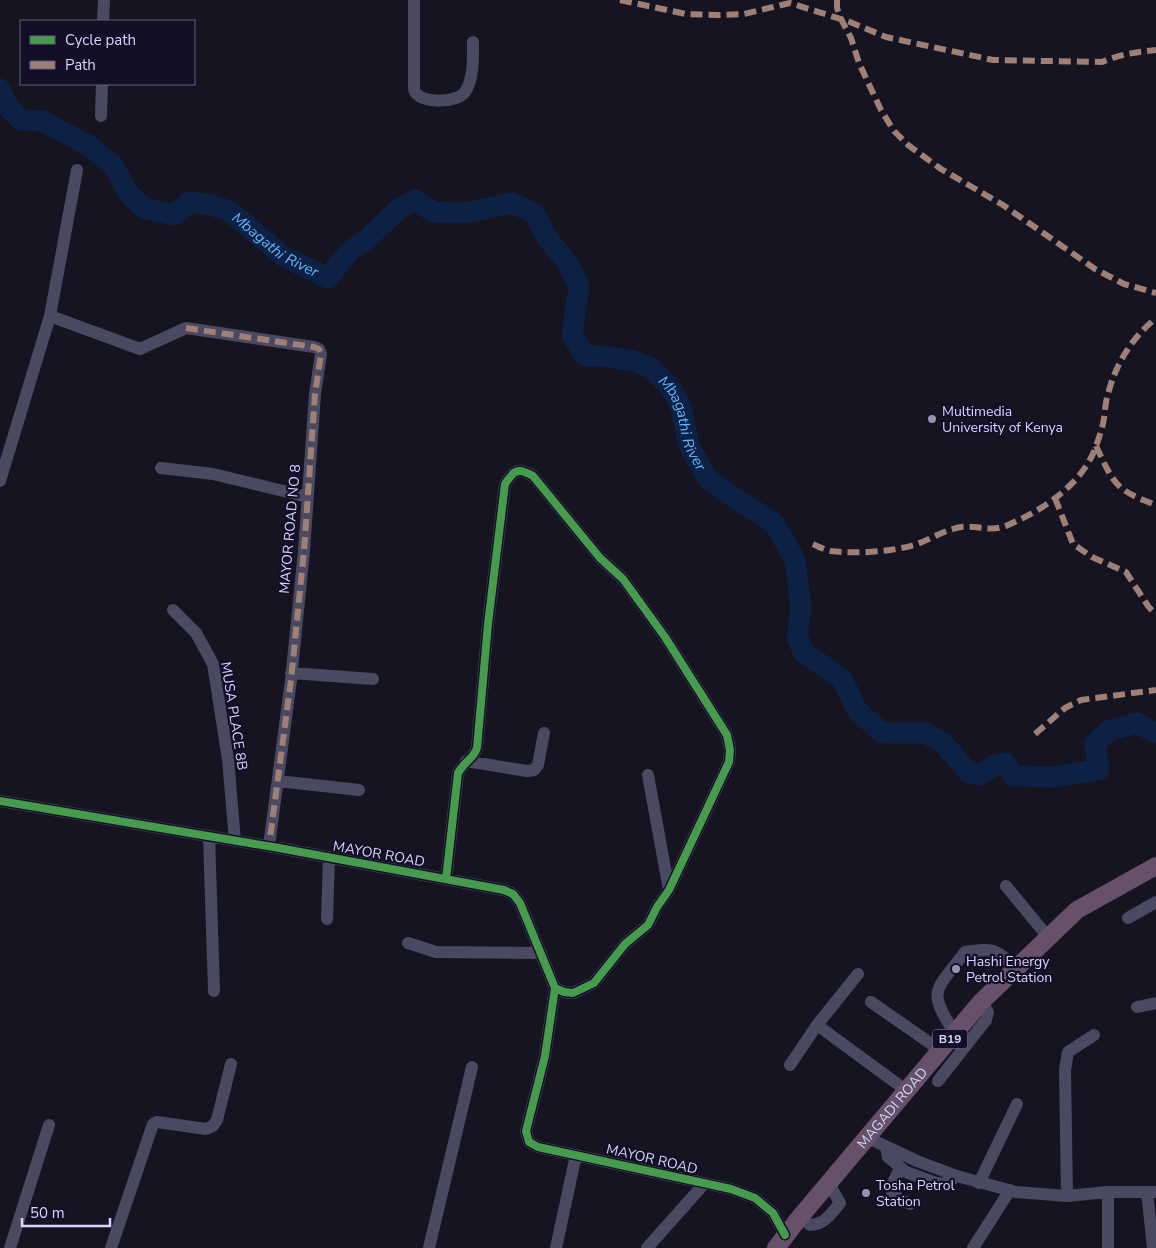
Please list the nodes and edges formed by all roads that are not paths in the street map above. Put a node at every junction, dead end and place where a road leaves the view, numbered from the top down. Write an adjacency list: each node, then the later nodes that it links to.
1 (104, 0): 3 (street)
2 (414, 0): 4 (street)
3 (103, 20)
4 (473, 42)
5 (102, 85): 6 (street)
6 (101, 116)
7 (78, 170): 8 (street)
8 (50, 316): 10 (street); 11 (street, MAYOR ROAD NO 8)
9 (161, 468): 11 (street)
10 (0, 482)
11 (308, 497): 13 (street, MAYOR ROAD NO 8)
12 (173, 610): 22 (street, MUSA PLACE 8B)
13 (291, 673): 14 (street); 18 (street, MAYOR ROAD NO 8)
14 (373, 679)
15 (544, 733): 16 (street)
16 (466, 761): 26 (street); 28 (street)
17 (648, 775): 28 (street)
18 (278, 781): 19 (street); 23 (street, MAYOR ROAD NO 8)
19 (358, 790)
20 (0, 800): 21 (street, MAYOR ROAD)
21 (209, 836): 22 (street, MAYOR ROAD); 38 (street)
22 (235, 841): 23 (street, MAYOR ROAD)
23 (269, 846): 24 (street, MAYOR ROAD)
24 (329, 857): 26 (street, MAYOR ROAD); 31 (street)
25 (1156, 866): 32 (highway, MAGADI ROAD / B19)
26 (446, 879): 34 (street, MAYOR ROAD)
27 (1006, 886): 32 (street)
28 (670, 890): 37 (street)
29 (1156, 902): 30 (street)
30 (1128, 918)
31 (326, 919)
32 (1048, 937): 35 (highway, MAGADI ROAD / B19)
33 (408, 943): 34 (street)
34 (541, 953): 37 (street, MAYOR ROAD)
35 (1016, 968): 40 (highway, MAGADI ROAD / B19); 44 (street)
36 (858, 974): 43 (street)
37 (555, 988): 56 (street, MAYOR ROAD)
38 (214, 991)
39 (871, 1002): 46 (street)
40 (981, 1002): 44 (highway, MAGADI ROAD / B19); 50 (street)
41 (1156, 1003): 42 (street)
42 (1137, 1007)
43 (818, 1025): 48 (street); 51 (street)
44 (955, 1033): 46 (highway, MAGADI ROAD / B19)
45 (1094, 1035): 64 (street)
46 (940, 1050): 51 (highway, MAGADI ROAD / B19)
47 (231, 1064): 68 (street)
48 (790, 1065)
49 (472, 1067): 69 (street)
50 (938, 1081)
51 (907, 1091): 54 (highway, MAGADI ROAD / B19)
52 (1017, 1104): 59 (street)
53 (49, 1125): 67 (street)
54 (868, 1138): 55 (street); 66 (highway, MAGADI ROAD / B19)
55 (886, 1146): 57 (street); 58 (street)
56 (576, 1155): 60 (street, MAYOR ROAD); 70 (street)
57 (900, 1168): 58 (street); 65 (street)
58 (957, 1176): 59 (street)
59 (979, 1183): 61 (street)
60 (704, 1184): 66 (street, MAYOR ROAD); 71 (street)
61 (1010, 1190): 64 (street); 72 (street)
62 (1108, 1192): 63 (street); 64 (street); 73 (street)
63 (1151, 1192): 74 (street)
64 (1067, 1196)
65 (910, 1204)
66 (781, 1242)
67 (10, 1248)
68 (111, 1248)
69 (428, 1248)
70 (556, 1248)
71 (647, 1248)
72 (973, 1248)
73 (1108, 1248)
74 (1152, 1248)

